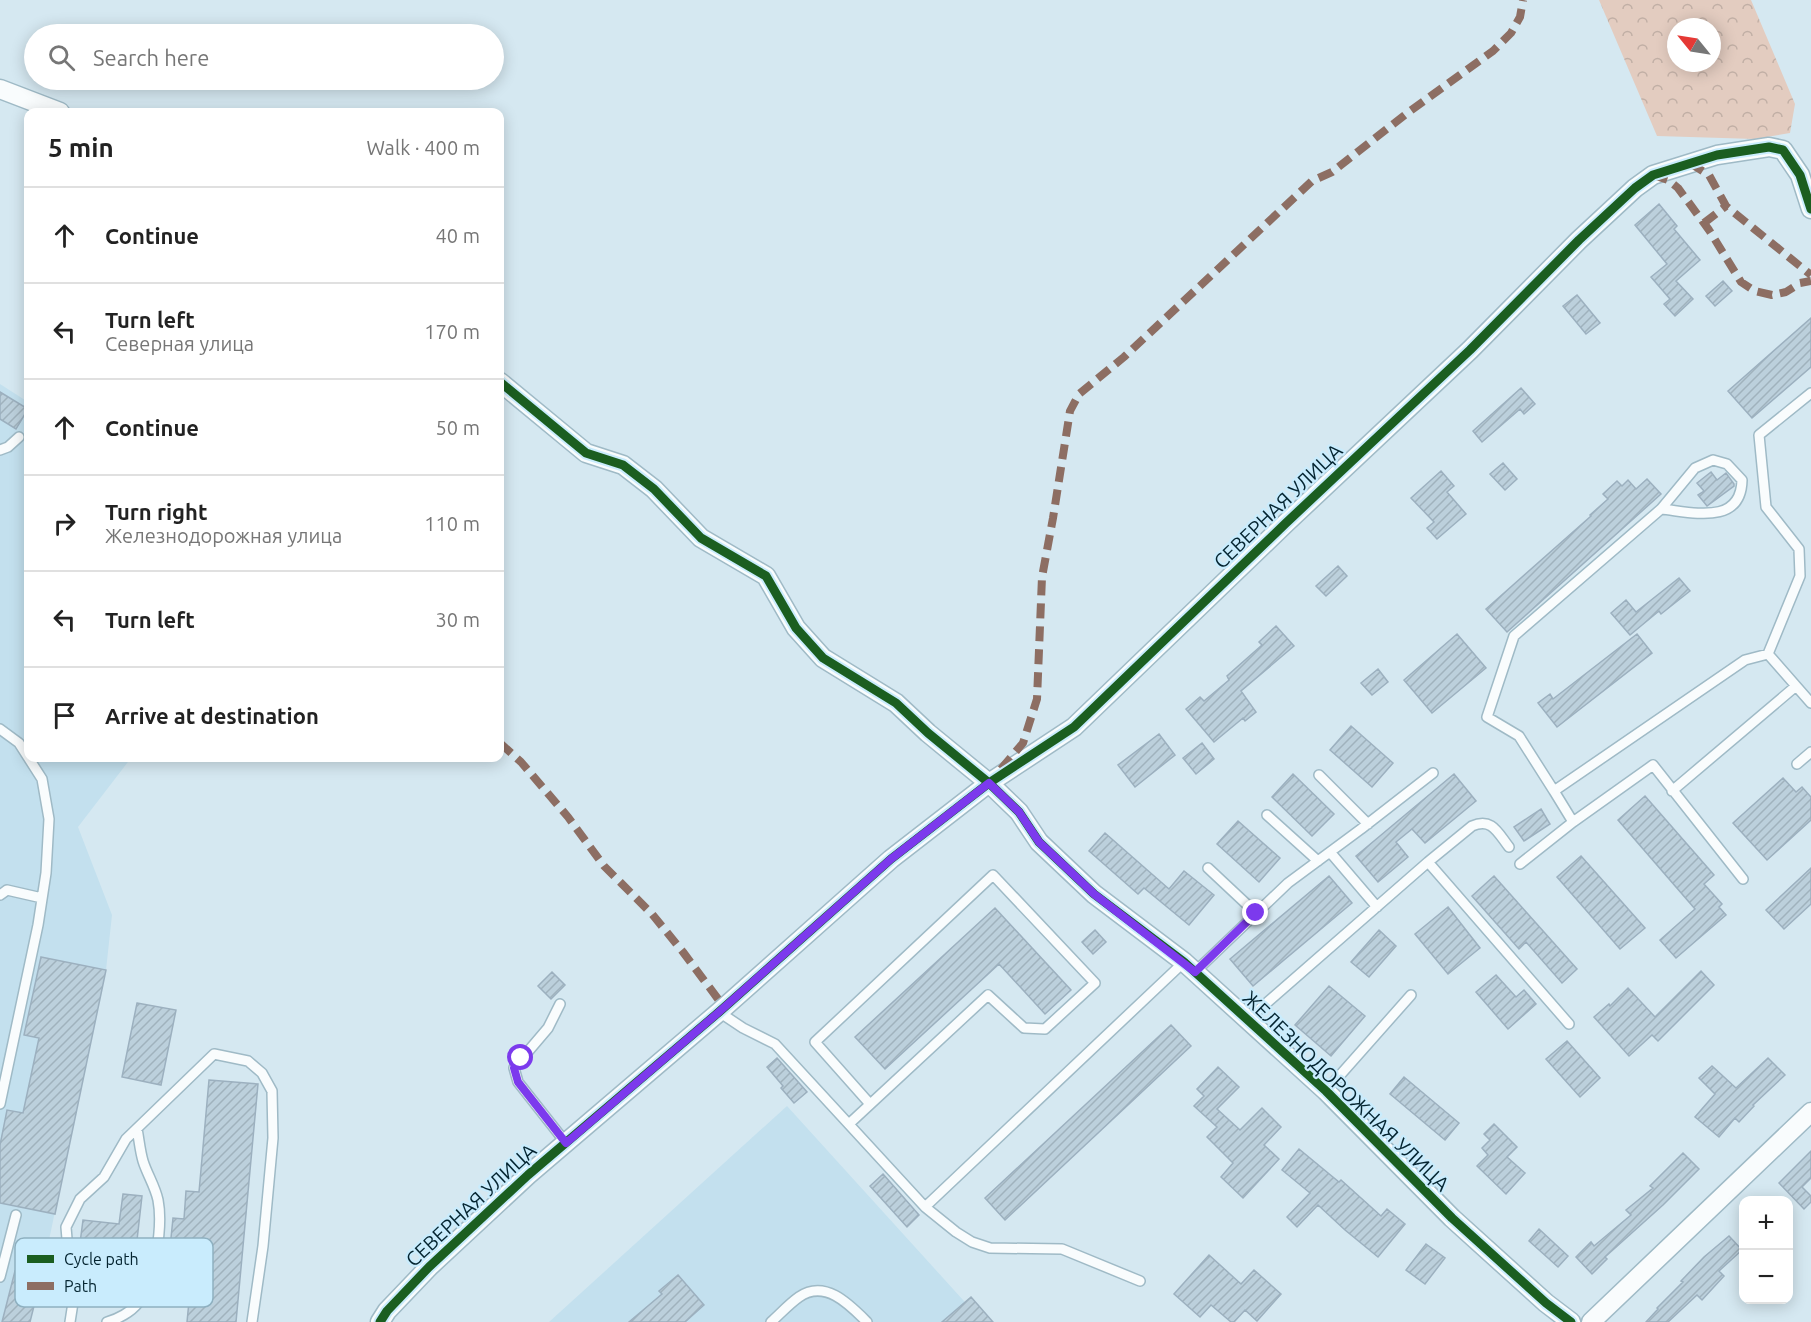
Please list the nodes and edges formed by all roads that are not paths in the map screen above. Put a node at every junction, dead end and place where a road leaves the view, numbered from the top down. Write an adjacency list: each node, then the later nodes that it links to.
1 (0, 89): 2 (street)
2 (50, 108)
3 (1811, 209): 19 (street, СЕВЕРНАЯ УЛИЦА)
4 (504, 385): 19 (street, ЖЕЛЕЗНОДОРОЖНАЯ УЛИЦА)
5 (1811, 393): 9 (lane)
6 (19, 437): 7 (lane)
7 (0, 450)
8 (1661, 509): 8 (lane); 20 (lane)
9 (1768, 654): 10 (lane); 20 (lane)
10 (1796, 686): 11 (lane); 21 (lane)
11 (1811, 703)
12 (0, 729): 13 (lane)
13 (24, 751)
14 (1811, 752): 16 (lane)
15 (31, 762): 34 (lane)
16 (1797, 764)
17 (1433, 773): 24 (lane)
18 (1319, 775): 24 (lane)
19 (989, 783): 37 (street, ЖЕЛЕЗНОДОРОЖНАЯ УЛИЦА); 40 (street, СЕВЕРНАЯ УЛИЦА)
20 (1554, 791): 23 (lane)
21 (1672, 791): 23 (lane); 31 (lane)
22 (1267, 815): 27 (lane)
23 (1573, 822): 29 (lane)
24 (1368, 824): 26 (lane)
25 (1509, 847): 28 (lane)
26 (1330, 852): 27 (lane); 35 (lane)
27 (1318, 861): 36 (lane)
28 (1428, 862): 35 (lane); 42 (lane)
29 (1520, 864)
30 (1208, 868): 36 (lane)
31 (1743, 879)
32 (0, 882): 33 (lane)
33 (4, 893): 34 (lane)
34 (42, 898): 44 (lane)
35 (1377, 907): 41 (lane)
36 (1256, 913): 37 (lane)
37 (1189, 967): 41 (street, ЖЕЛЕЗНОДОРОЖНАЯ УЛИЦА); 50 (lane)
38 (1411, 994): 43 (lane)
39 (560, 1004): 49 (lane)
40 (719, 1012): 47 (lane); 49 (street, СЕВЕРНАЯ УЛИЦА)
41 (1247, 1020): 43 (street, ЖЕЛЕЗНОДОРОЖНАЯ УЛИЦА)
42 (1569, 1023)
43 (1326, 1091): 64 (street, ЖЕЛЕЗНОДОРОЖНАЯ УЛИЦА)
44 (0, 1104)
45 (870, 1104): 45 (lane); 47 (lane)
46 (1811, 1112): 65 (street)
47 (850, 1123): 50 (lane)
48 (137, 1129): 52 (lane); 53 (lane); 60 (lane)
49 (566, 1143): 61 (street, СЕВЕРНАЯ УЛИЦА)
50 (925, 1207): 55 (lane)
51 (16, 1215): 54 (lane)
52 (67, 1238)
53 (157, 1238)
54 (0, 1277)
55 (1140, 1281)
56 (72, 1307): 58 (lane)
57 (134, 1307): 59 (lane)
58 (70, 1322)
59 (107, 1322)
60 (252, 1322)
61 (380, 1322)
62 (771, 1322): 63 (lane)
63 (867, 1322)
64 (1570, 1322)
65 (1591, 1322)

